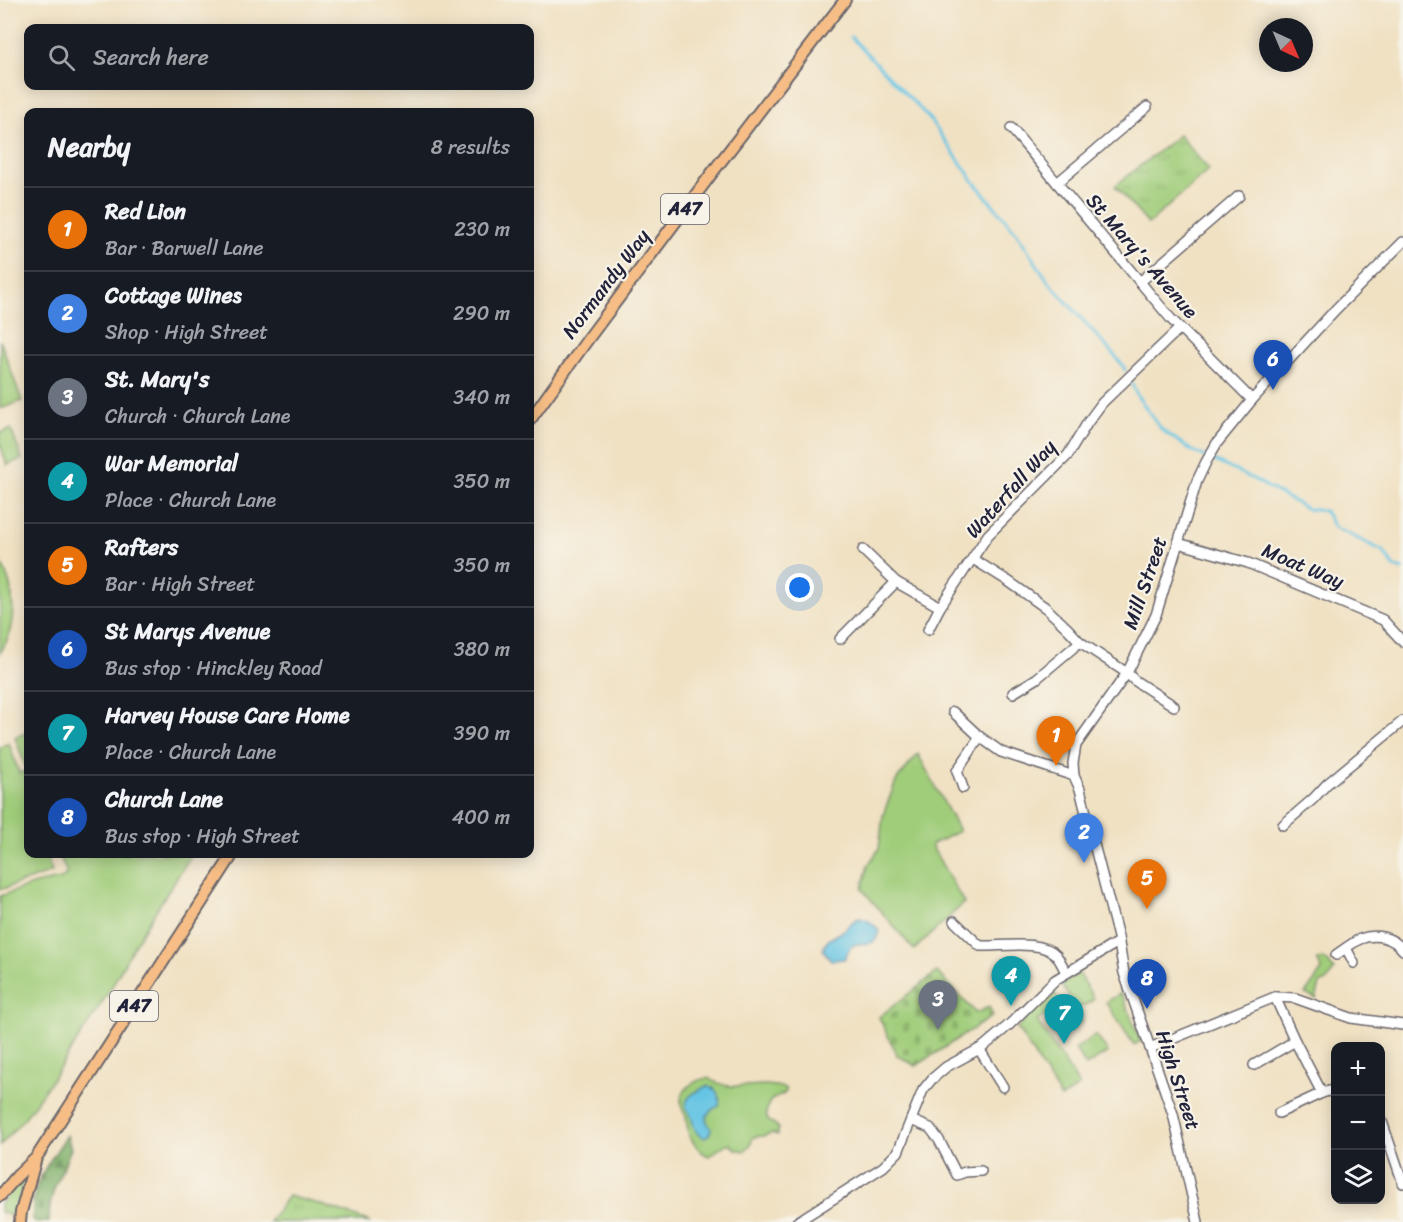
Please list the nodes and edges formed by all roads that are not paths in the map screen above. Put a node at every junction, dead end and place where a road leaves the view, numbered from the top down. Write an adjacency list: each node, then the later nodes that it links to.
1 (845, 0): 10 (main road, Normandy Way / A47)
2 (1147, 106): 4 (street)
3 (1011, 128): 4 (street, St Mary's Avenue)
4 (1057, 183): 7 (street, St Mary's Avenue)
5 (1239, 196): 7 (street)
6 (1403, 242): 9 (street, Mill Street)
7 (1140, 282): 8 (street, St Mary's Avenue)
8 (1180, 328): 9 (street, St Mary's Avenue); 13 (street, Waterfall Way)
9 (1252, 400): 11 (street, Mill Street)
10 (534, 415)
11 (1178, 543): 19 (street, Moat Way); 20 (street, Mill Street)
12 (863, 550): 14 (street)
13 (973, 559): 15 (street, Waterfall Way); 18 (street)
14 (896, 582): 15 (street); 17 (street)
15 (940, 607): 16 (street, Waterfall Way)
16 (928, 630)
17 (840, 639)
18 (1080, 642): 20 (street); 21 (street)
19 (1403, 642)
20 (1127, 673): 22 (street); 26 (street, Mill Street)
21 (1013, 693)
22 (1174, 706)
23 (953, 712): 25 (street)
24 (1403, 721): 28 (street)
25 (980, 737): 26 (street); 27 (street)
26 (1074, 776): 31 (street, High Street)
27 (963, 788)
28 (1283, 825)
29 (230, 858): 49 (main road, A47)
30 (954, 921): 36 (street)
31 (1118, 942): 36 (street); 40 (street, High Street)
32 (1346, 948): 33 (street); 34 (street); 35 (street)
33 (1403, 950)
34 (1336, 955)
35 (1354, 963)
36 (1066, 972): 41 (street)
37 (1275, 997): 38 (street); 39 (street); 40 (street)
38 (1403, 1025)
39 (1295, 1041): 42 (street); 45 (street)
40 (1150, 1048): 57 (street, High Street)
41 (979, 1049): 43 (street); 47 (street)
42 (1254, 1065)
43 (1003, 1087)
44 (1331, 1090): 45 (street)
45 (1322, 1093): 46 (street)
46 (1279, 1113)
47 (911, 1120): 51 (street); 56 (street)
48 (1385, 1131): 53 (street)
49 (36, 1158): 54 (main road, A47); 55 (main road, A47)
50 (981, 1171): 51 (street)
51 (957, 1175): 52 (street)
52 (948, 1182)
53 (1403, 1183)
54 (0, 1196)
55 (20, 1222)
56 (797, 1222)
57 (1198, 1222)

